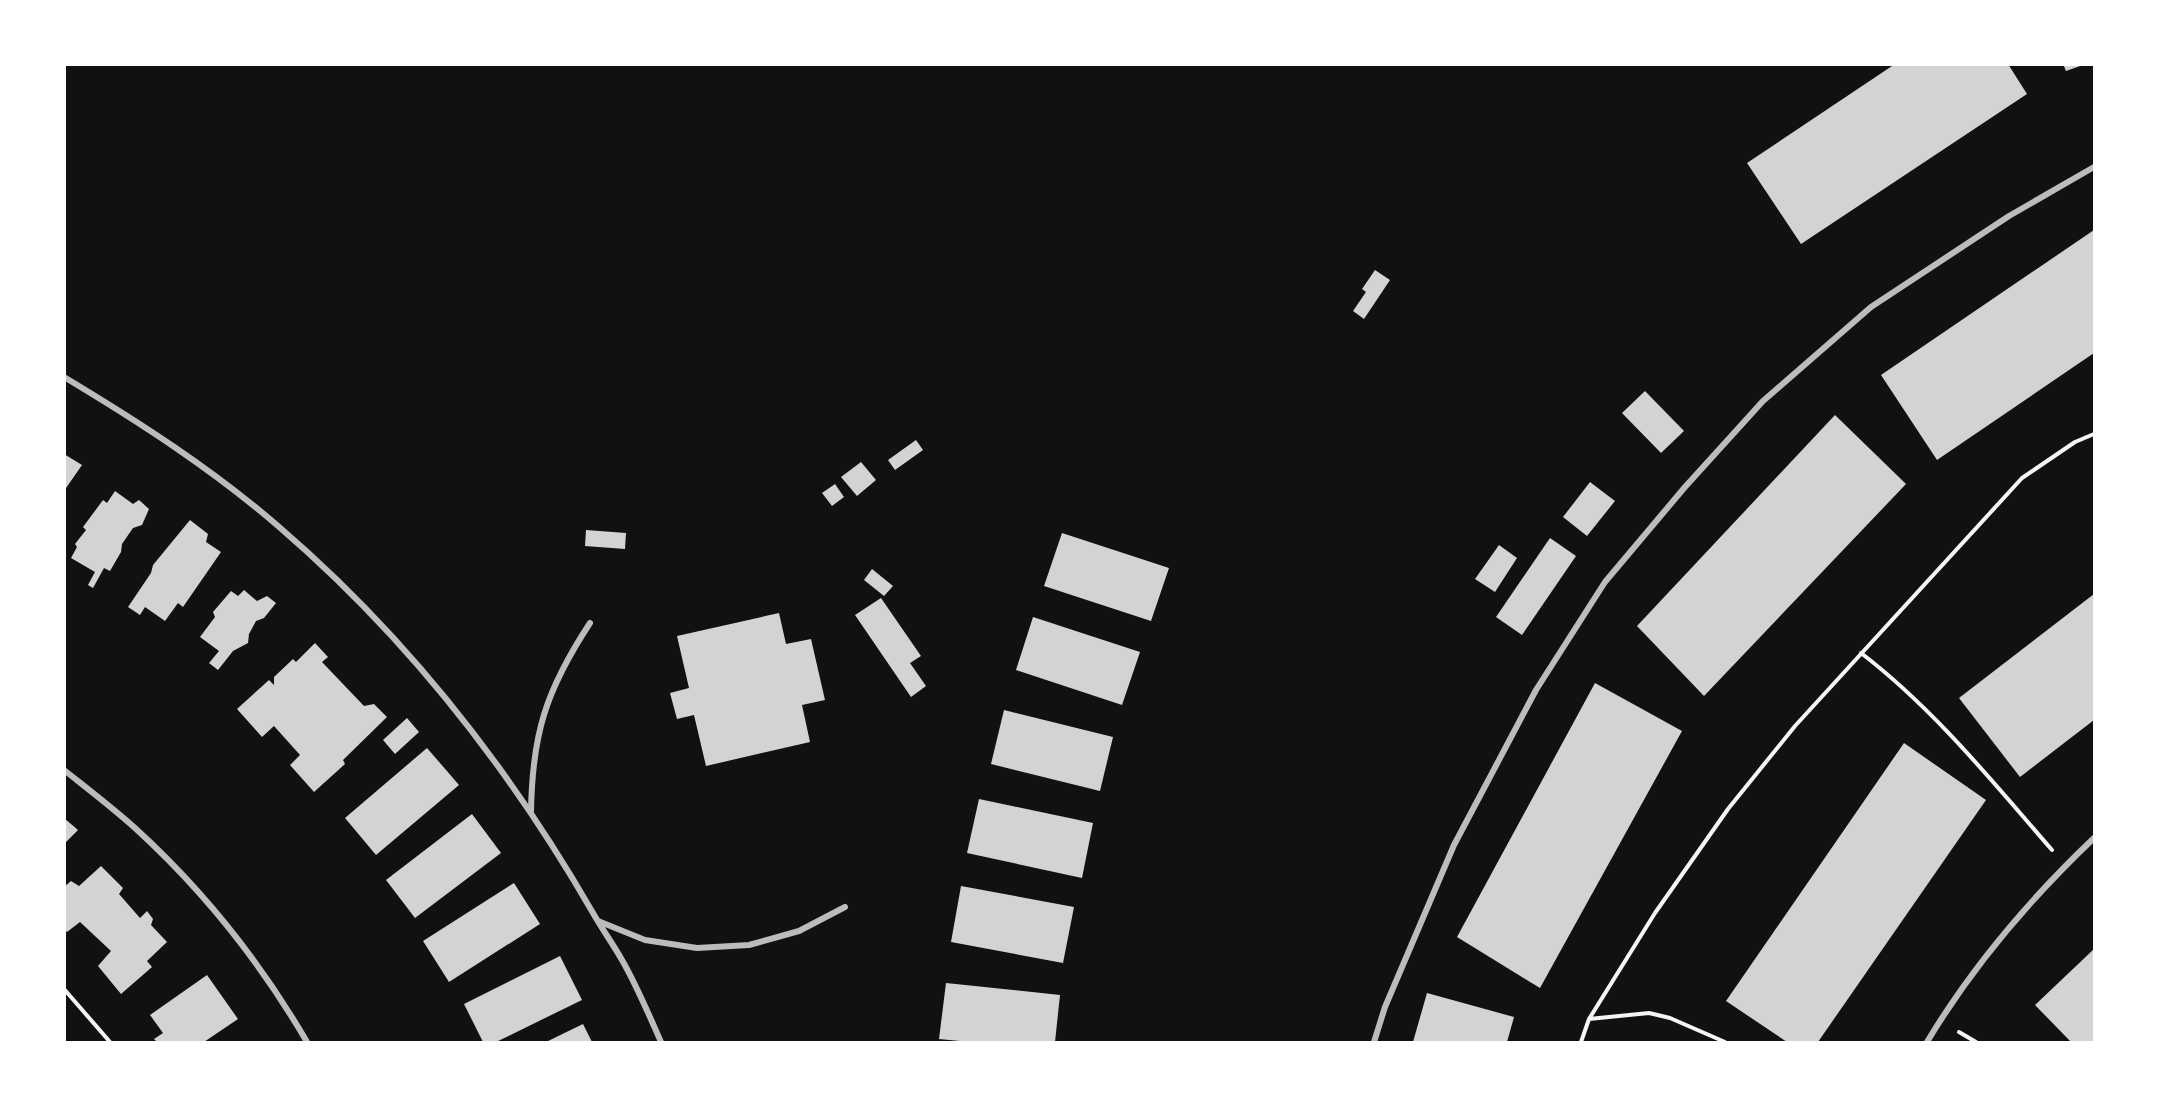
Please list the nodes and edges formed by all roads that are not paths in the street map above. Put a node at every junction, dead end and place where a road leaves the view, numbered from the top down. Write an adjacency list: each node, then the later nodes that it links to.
1 (2094, 167): 11 (street)
2 (64, 377): 5 (street)
3 (590, 623): 5 (street)
4 (64, 770): 9 (street)
5 (531, 814): 8 (street)
6 (2094, 838): 12 (street)
7 (845, 907): 8 (street)
8 (597, 921): 10 (street)
9 (307, 1042)
10 (661, 1042)
11 (1374, 1042)
12 (1927, 1042)

